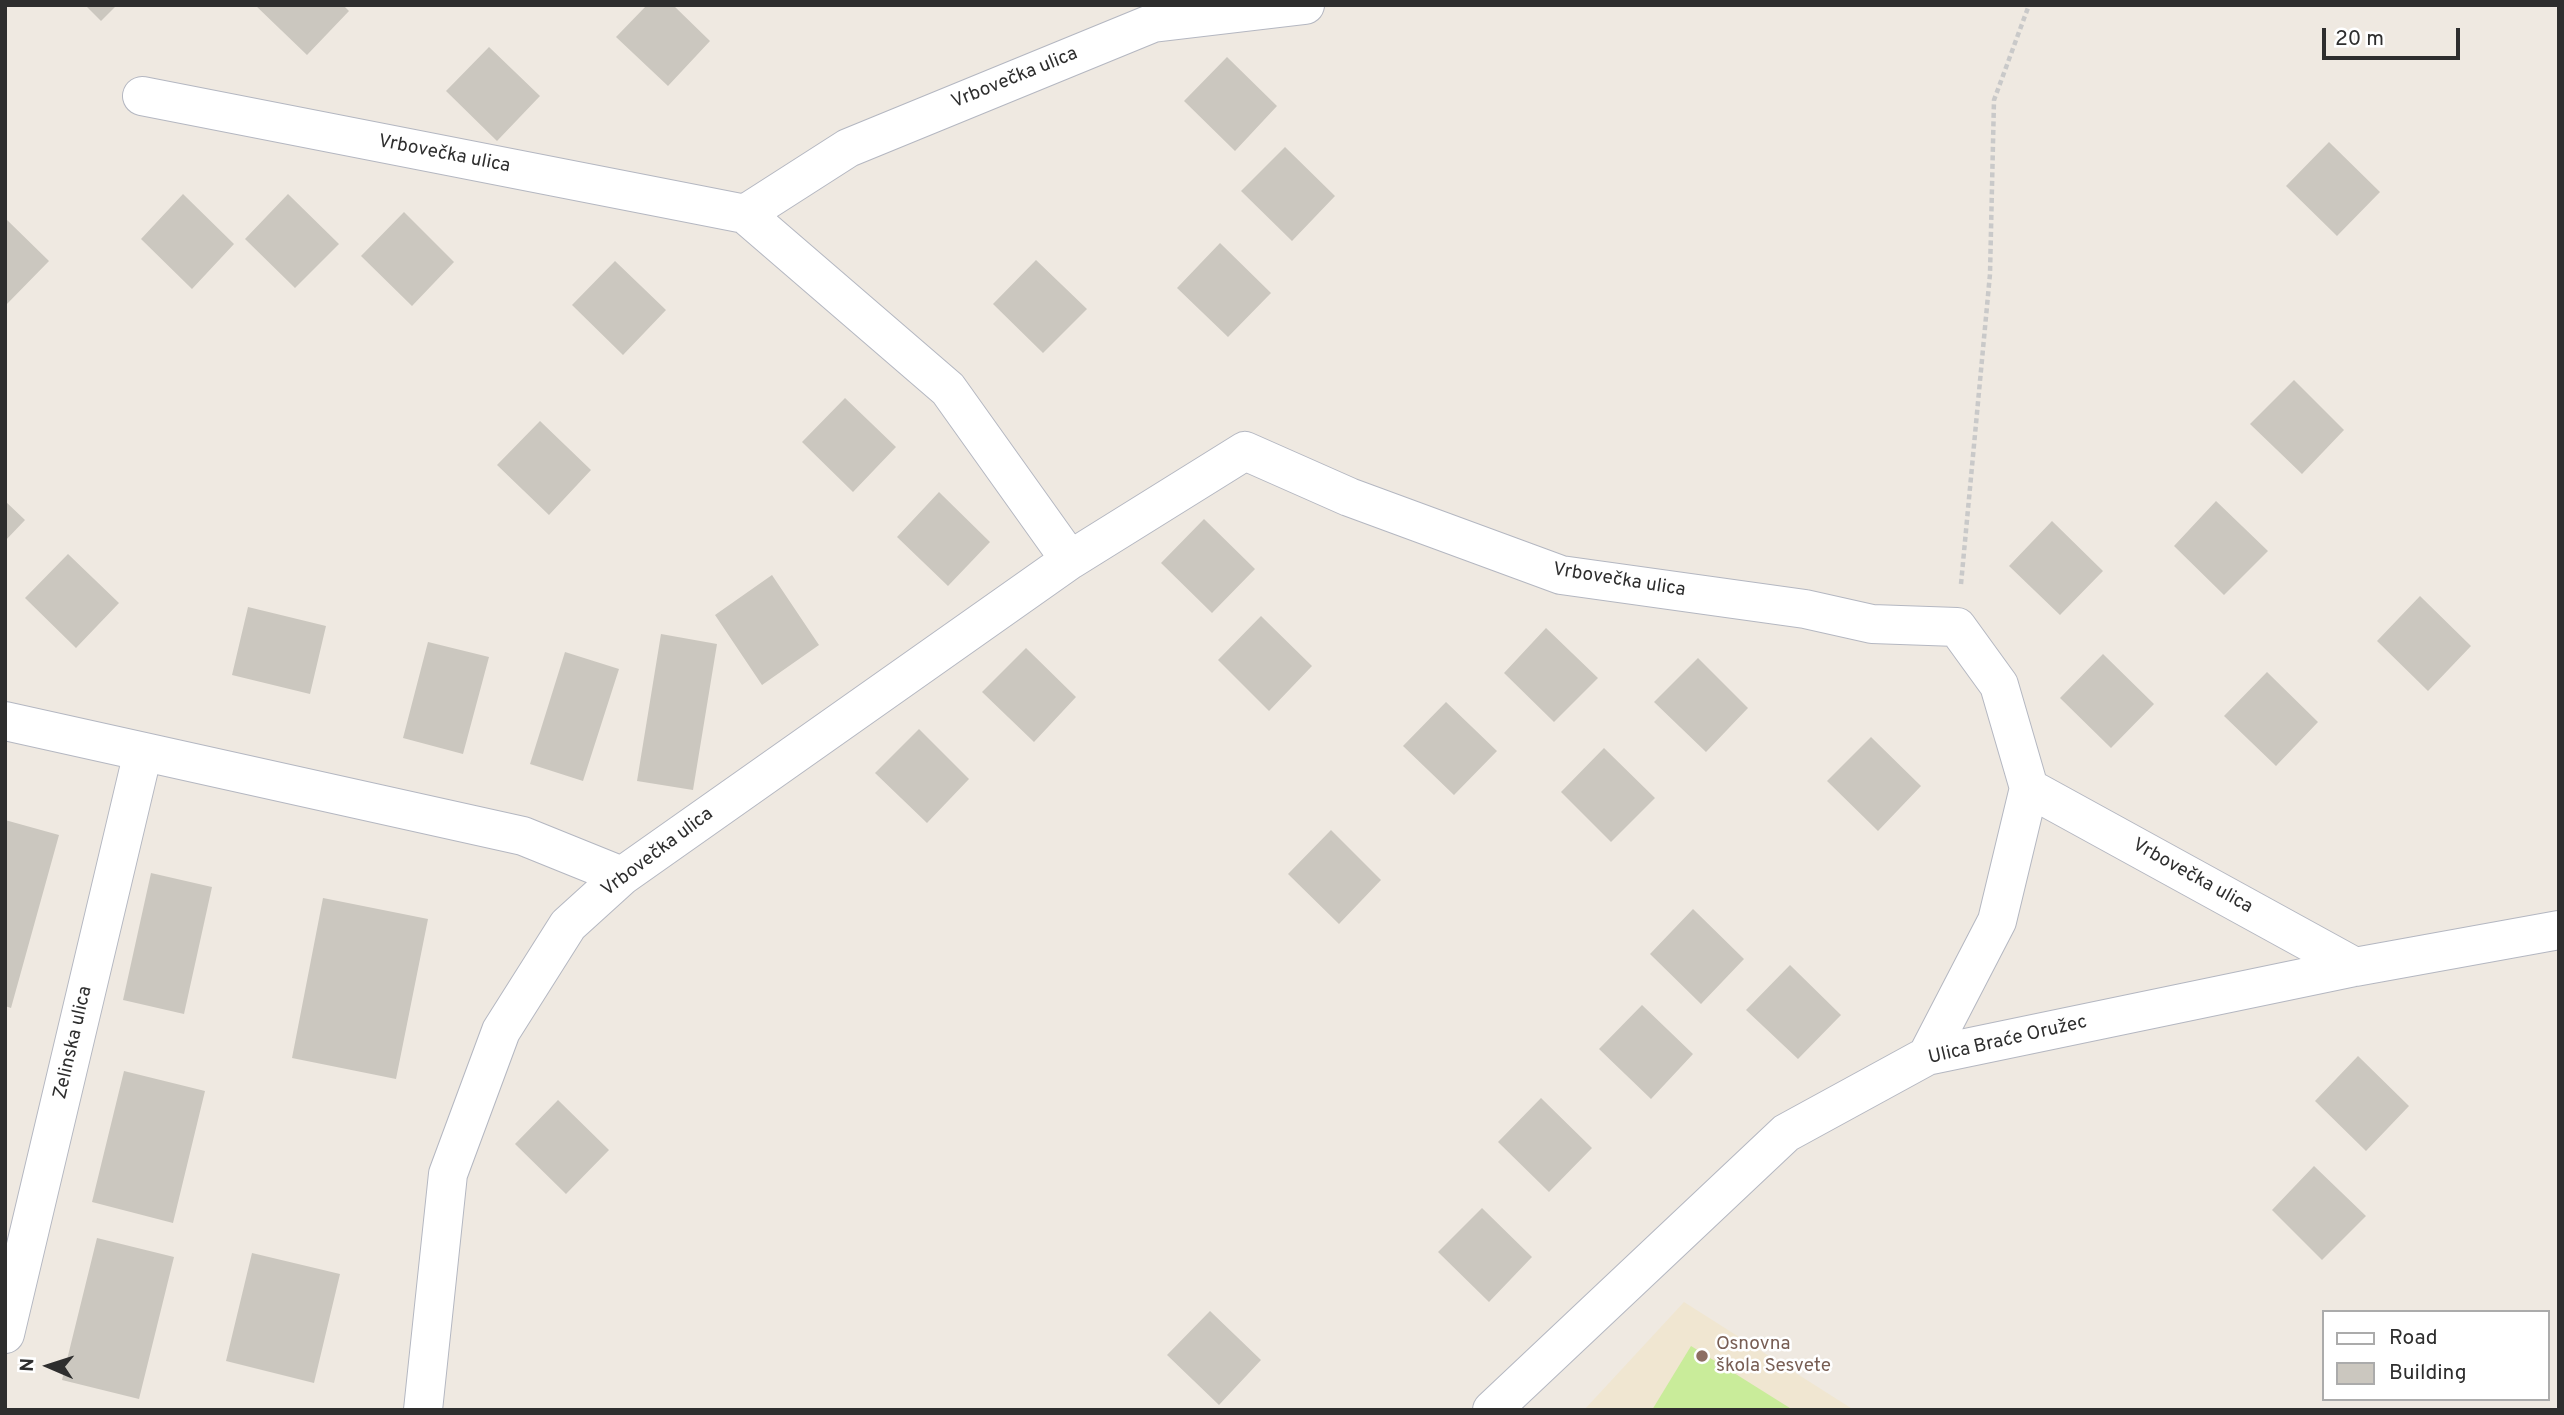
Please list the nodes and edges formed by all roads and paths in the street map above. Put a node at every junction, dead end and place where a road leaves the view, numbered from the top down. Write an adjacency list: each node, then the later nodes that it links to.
1 (1305, 5): 4 (street, Vrbovečka ulica)
2 (2029, 5): 6 (path)
3 (142, 96): 4 (street, Vrbovečka ulica)
4 (745, 214): 5 (street, Vrbovečka ulica)
5 (1070, 560): 6 (street, Vrbovečka ulica); 10 (street, Vrbovečka ulica)
6 (1957, 627): 9 (street)
7 (5, 721): 8 (street)
8 (143, 752): 10 (street); 14 (street, Zelinska ulica)
9 (2029, 788): 12 (street, Vrbovečka ulica); 13 (street)
10 (622, 876): 15 (street, Vrbovečka ulica)
11 (2559, 930): 12 (street, Ulica Braće Oružec)
12 (2355, 967): 13 (street, Ulica Braće Oružec)
13 (1927, 1056): 16 (street, Ulica Braće Oružec)
14 (5, 1334)
15 (423, 1410)
16 (1492, 1410)

